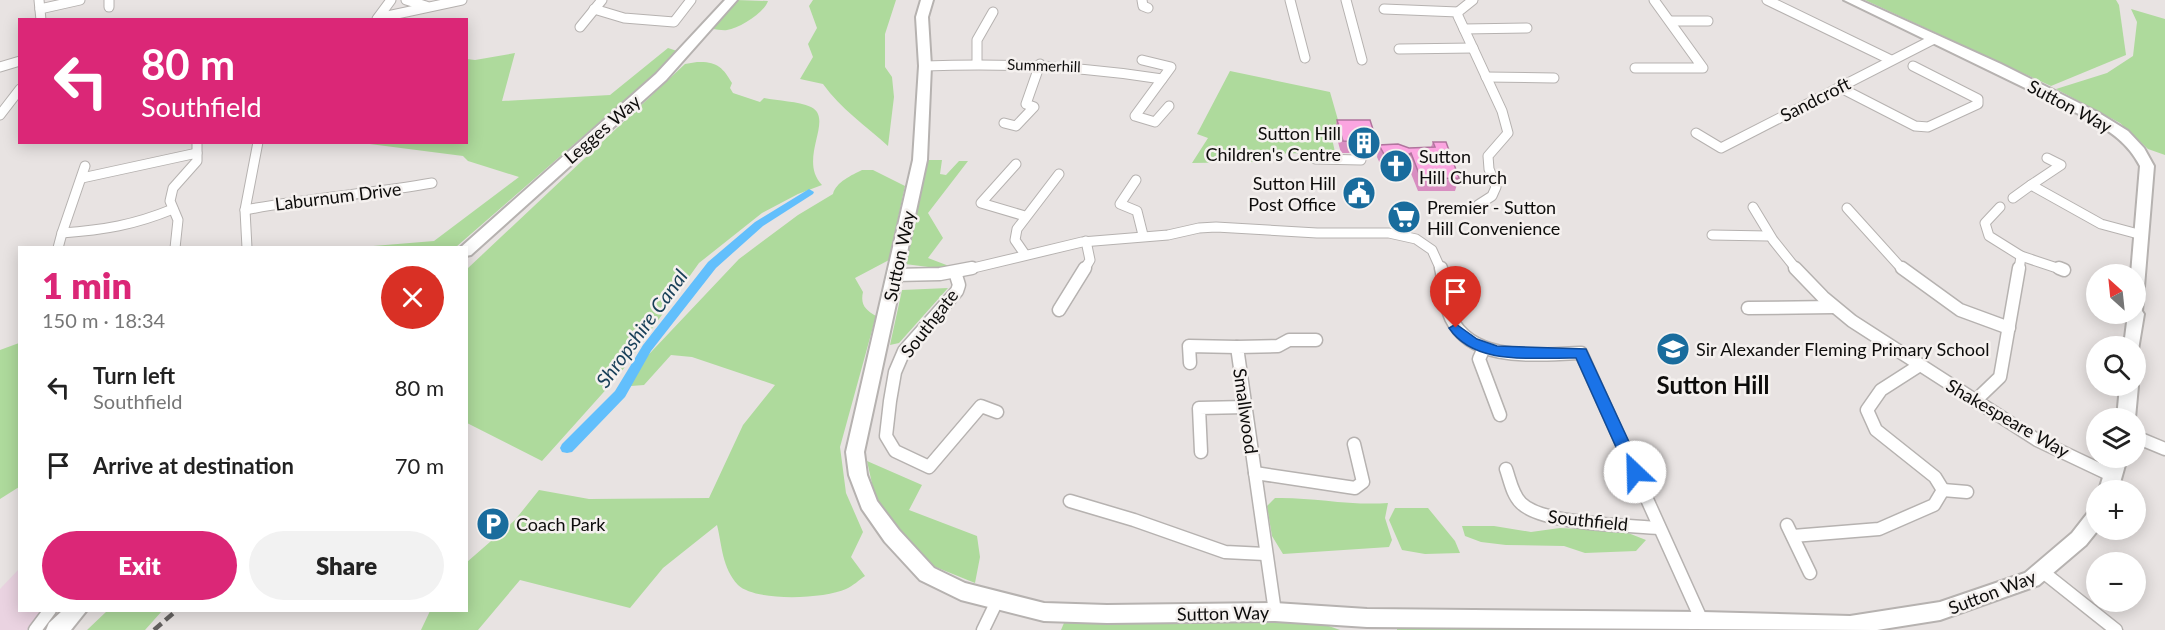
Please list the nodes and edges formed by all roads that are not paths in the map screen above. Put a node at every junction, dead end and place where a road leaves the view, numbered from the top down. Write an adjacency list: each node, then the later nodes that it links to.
1 (80, 0): 16 (street)
2 (391, 0): 23 (street)
3 (406, 0): 17 (street)
4 (462, 0): 17 (street)
5 (602, 0): 19 (street)
6 (691, 0): 19 (street)
7 (731, 0): 85 (street, Legges Way)
8 (927, 0): 40 (street, Sutton Way)
9 (1142, 0): 18 (street)
10 (1290, 0): 33 (street)
11 (1346, 0): 35 (street)
12 (1473, 0): 22 (street)
13 (1654, 0): 25 (street)
14 (1767, 0): 36 (street)
15 (1850, 0): 30 (street, Sutton Way)
16 (40, 4)
17 (429, 7): 24 (street)
18 (1148, 8)
19 (594, 9): 27 (street)
20 (1384, 9): 22 (street)
21 (993, 12): 38 (street)
22 (1458, 12): 28 (street)
23 (378, 18)
24 (381, 18)
25 (1670, 21): 26 (street); 43 (street)
26 (1708, 21)
27 (580, 27)
28 (1464, 28): 29 (street); 31 (street)
29 (1527, 28)
30 (1934, 39): 36 (street, Sandcroft); 79 (street, Sutton Way)
31 (1473, 48): 32 (street); 44 (street)
32 (1400, 49)
33 (1305, 58)
34 (1142, 60): 46 (street)
35 (1362, 60)
36 (1891, 60): 47 (street, Sandcroft)
37 (18, 62): 42 (street)
38 (976, 64): 39 (street, Summerhill); 40 (street, Summerhill)
39 (1040, 64): 46 (street, Summerhill); 51 (street)
40 (925, 66): 91 (street, Sutton Way)
41 (1913, 66): 47 (street)
42 (0, 67)
43 (1635, 68)
44 (1486, 77): 45 (street); 66 (street)
45 (1554, 78)
46 (1162, 79): 49 (street)
47 (1839, 87): 52 (street, Sandcroft)
48 (18, 92): 50 (street)
49 (1169, 106)
50 (0, 115)
51 (1004, 123)
52 (1696, 133)
53 (258, 144): 71 (street)
54 (197, 148): 61 (street); 70 (street)
55 (2048, 158): 64 (street)
56 (1315, 159): 57 (street)
57 (1361, 159)
58 (1016, 164): 72 (street)
59 (85, 165): 61 (street)
60 (1059, 174): 72 (street)
61 (82, 178): 75 (street)
62 (1136, 180): 77 (street)
63 (432, 183): 71 (street, Laburnum Drive)
64 (2031, 185): 65 (street); 79 (street)
65 (2013, 198)
66 (1478, 205)
67 (1753, 207): 80 (street, Shakespeare Way)
68 (2001, 207): 87 (street)
69 (1847, 208): 73 (street)
70 (173, 209): 75 (street); 83 (street)
71 (244, 210): 84 (street)
72 (1025, 216): 86 (street)
73 (1857, 218): 74 (street); 95 (street)
74 (1869, 218)
75 (62, 233): 82 (street)
76 (1308, 233): 77 (street, Southgate); 98 (street, Southfield)
77 (1143, 235): 81 (street, Southgate)
78 (1712, 235): 80 (street)
79 (2142, 235): 88 (street, Sutton Way)
80 (1768, 236): 92 (street, Shakespeare Way)
81 (1086, 241): 86 (street, Southgate); 94 (street)
82 (59, 246)
83 (175, 246)
84 (247, 246)
85 (468, 250)
86 (1024, 253): 90 (street, Southgate)
87 (2022, 256): 89 (street); 95 (street)
88 (2140, 264)
89 (2064, 270)
90 (955, 272): 91 (street, Southgate); 103 (street, Southgate)
91 (896, 275): 120 (street, Sutton Way)
92 (1834, 307): 93 (street); 100 (street, Shakespeare Way)
93 (1748, 308)
94 (1059, 310)
95 (2009, 328): 101 (street)
96 (1316, 340): 97 (street, Smallwood)
97 (1238, 347): 99 (street); 102 (street, Smallwood)
98 (1484, 348): 104 (street); 115 (street, Southfield)
99 (1190, 363)
100 (1920, 365): 101 (street, Shakespeare Way); 112 (street)
101 (1975, 401): 111 (street, Shakespeare Way)
102 (1246, 407): 108 (street); 110 (street, Smallwood)
103 (997, 412)
104 (1500, 415)
105 (2146, 440): 107 (street)
106 (1354, 444): 110 (street)
107 (2165, 449)
108 (1201, 452)
109 (1506, 469): 115 (street, Southfield)
110 (1254, 473): 117 (street, Smallwood)
111 (2114, 475)
112 (1942, 490): 113 (street); 119 (street)
113 (1968, 492)
114 (1070, 501): 117 (street)
115 (1659, 528): 124 (street, Southfield)
116 (2086, 530): 118 (street, Sutton Way)
117 (1265, 554): 123 (street, Smallwood)
118 (2043, 572): 124 (street, Sutton Way); 129 (street)
119 (1810, 573)
120 (998, 601): 123 (street, Sutton Way); 128 (street)
121 (48, 612): 126 (street)
122 (75, 612): 127 (street)
123 (1275, 612): 125 (street, Sutton Way)
124 (1702, 621): 125 (street, Sutton Way)
125 (1368, 624)
126 (35, 630)
127 (57, 630)
128 (982, 630)
129 (2116, 630)

